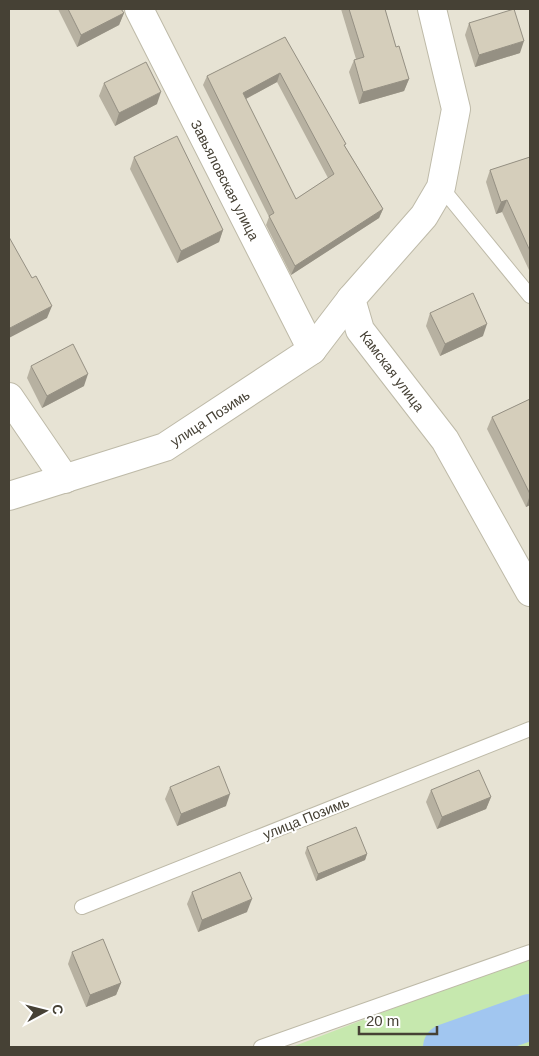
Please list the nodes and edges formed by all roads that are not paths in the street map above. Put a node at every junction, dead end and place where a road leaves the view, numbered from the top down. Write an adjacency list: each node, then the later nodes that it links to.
1 (139, 9): 6 (street, Завьяловская улица)
2 (432, 9): 3 (street)
3 (440, 187): 4 (lane); 5 (street)
4 (530, 296)
5 (351, 299): 6 (street, улица Позимь); 10 (street, Камская улица)
6 (312, 350): 8 (street, улица Позимь)
7 (9, 397): 8 (street)
8 (65, 479): 9 (street, улица Позимь)
9 (9, 496)
10 (530, 592)
11 (530, 729): 12 (lane, улица Позимь)
12 (82, 907)
13 (530, 952): 14 (lane)
14 (260, 1047)

